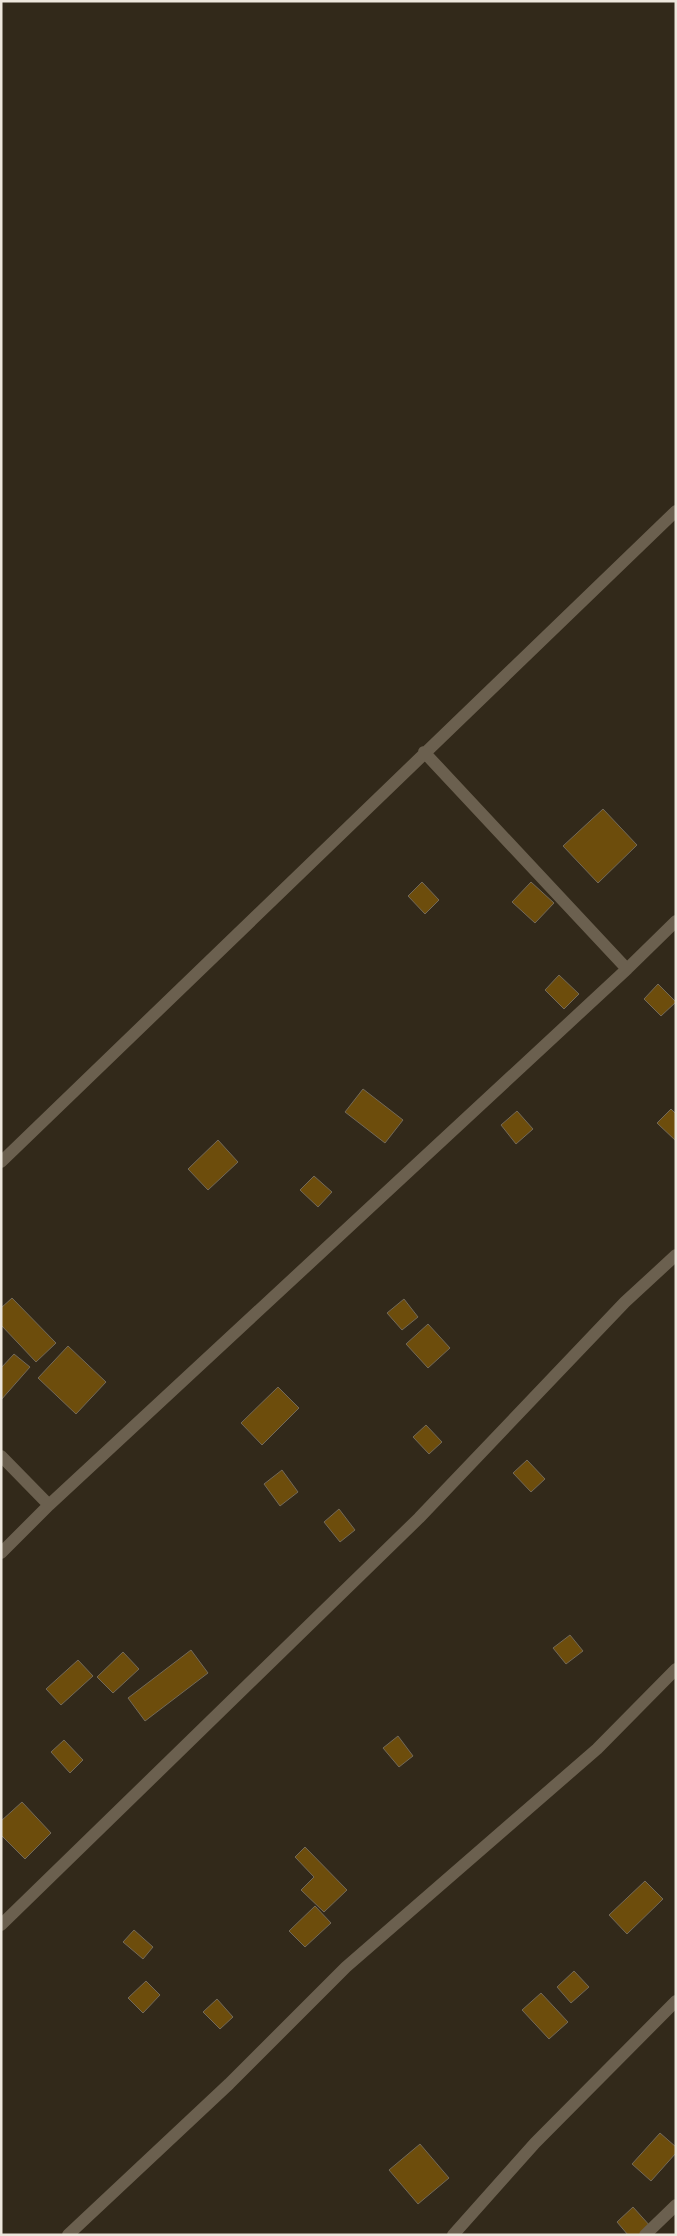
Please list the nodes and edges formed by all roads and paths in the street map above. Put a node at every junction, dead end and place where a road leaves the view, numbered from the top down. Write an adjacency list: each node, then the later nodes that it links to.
1 (676, 511): 2 (street)
2 (424, 752): 4 (street); 5 (street)
3 (676, 921): 4 (street)
4 (628, 969): 8 (street)
5 (1, 1162)
6 (676, 1255): 11 (street)
7 (1, 1456): 8 (street)
8 (49, 1505): 9 (street)
9 (1, 1553)
10 (676, 1669): 14 (street)
11 (1, 1925)
12 (676, 2001): 15 (street)
13 (676, 2205): 16 (street)
14 (68, 2235)
15 (453, 2235)
16 (646, 2235)

